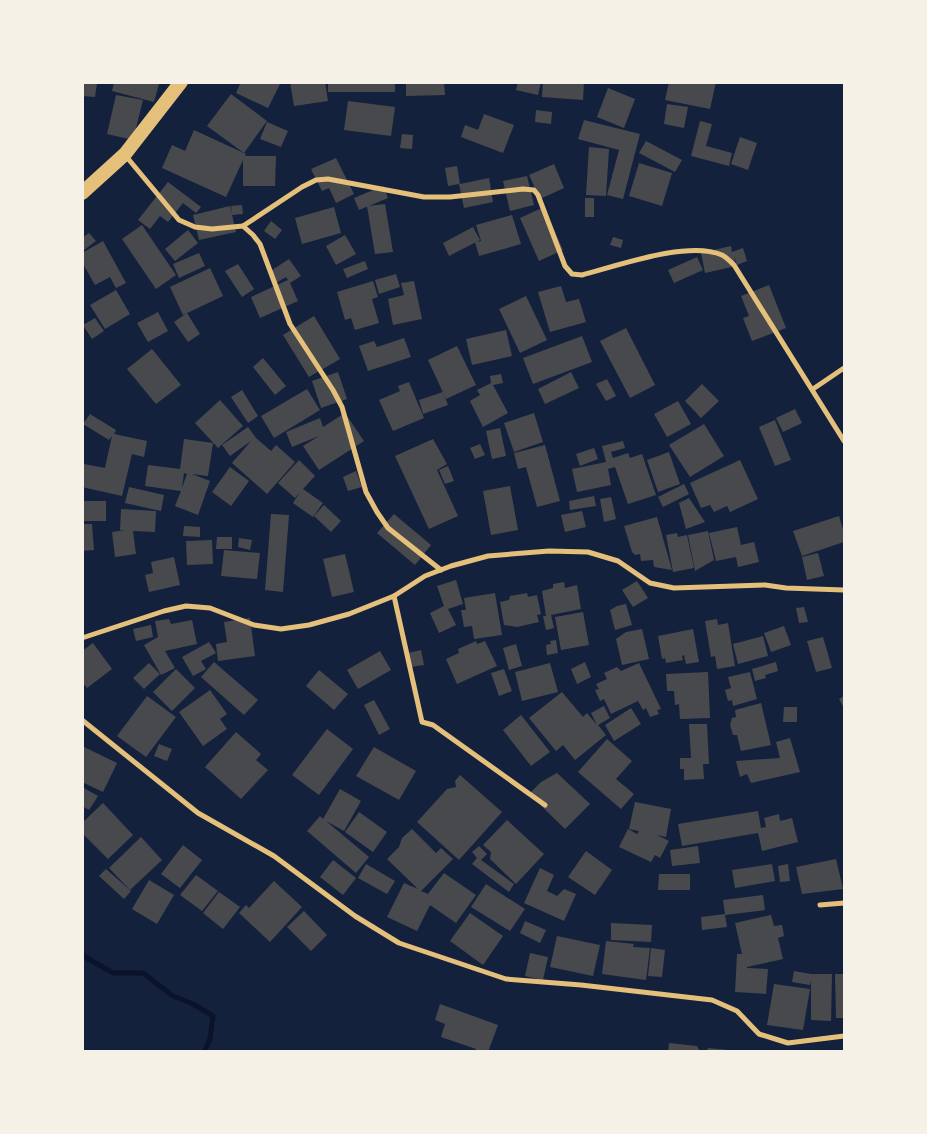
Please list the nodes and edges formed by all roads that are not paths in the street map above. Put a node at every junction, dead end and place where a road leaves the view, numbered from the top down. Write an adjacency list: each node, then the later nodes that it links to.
1 (181, 82): 2 (highway)
2 (125, 154): 3 (highway); 4 (street)
3 (82, 193)
4 (243, 226): 6 (street); 8 (street)
5 (844, 368): 6 (street)
6 (813, 389): 7 (street)
7 (844, 441)
8 (441, 570): 9 (street); 10 (street)
9 (844, 590)
10 (394, 596): 11 (street); 13 (street)
11 (82, 638)
12 (82, 720): 16 (street)
13 (545, 805)
14 (844, 903): 15 (street)
15 (820, 905)
16 (844, 1036)

